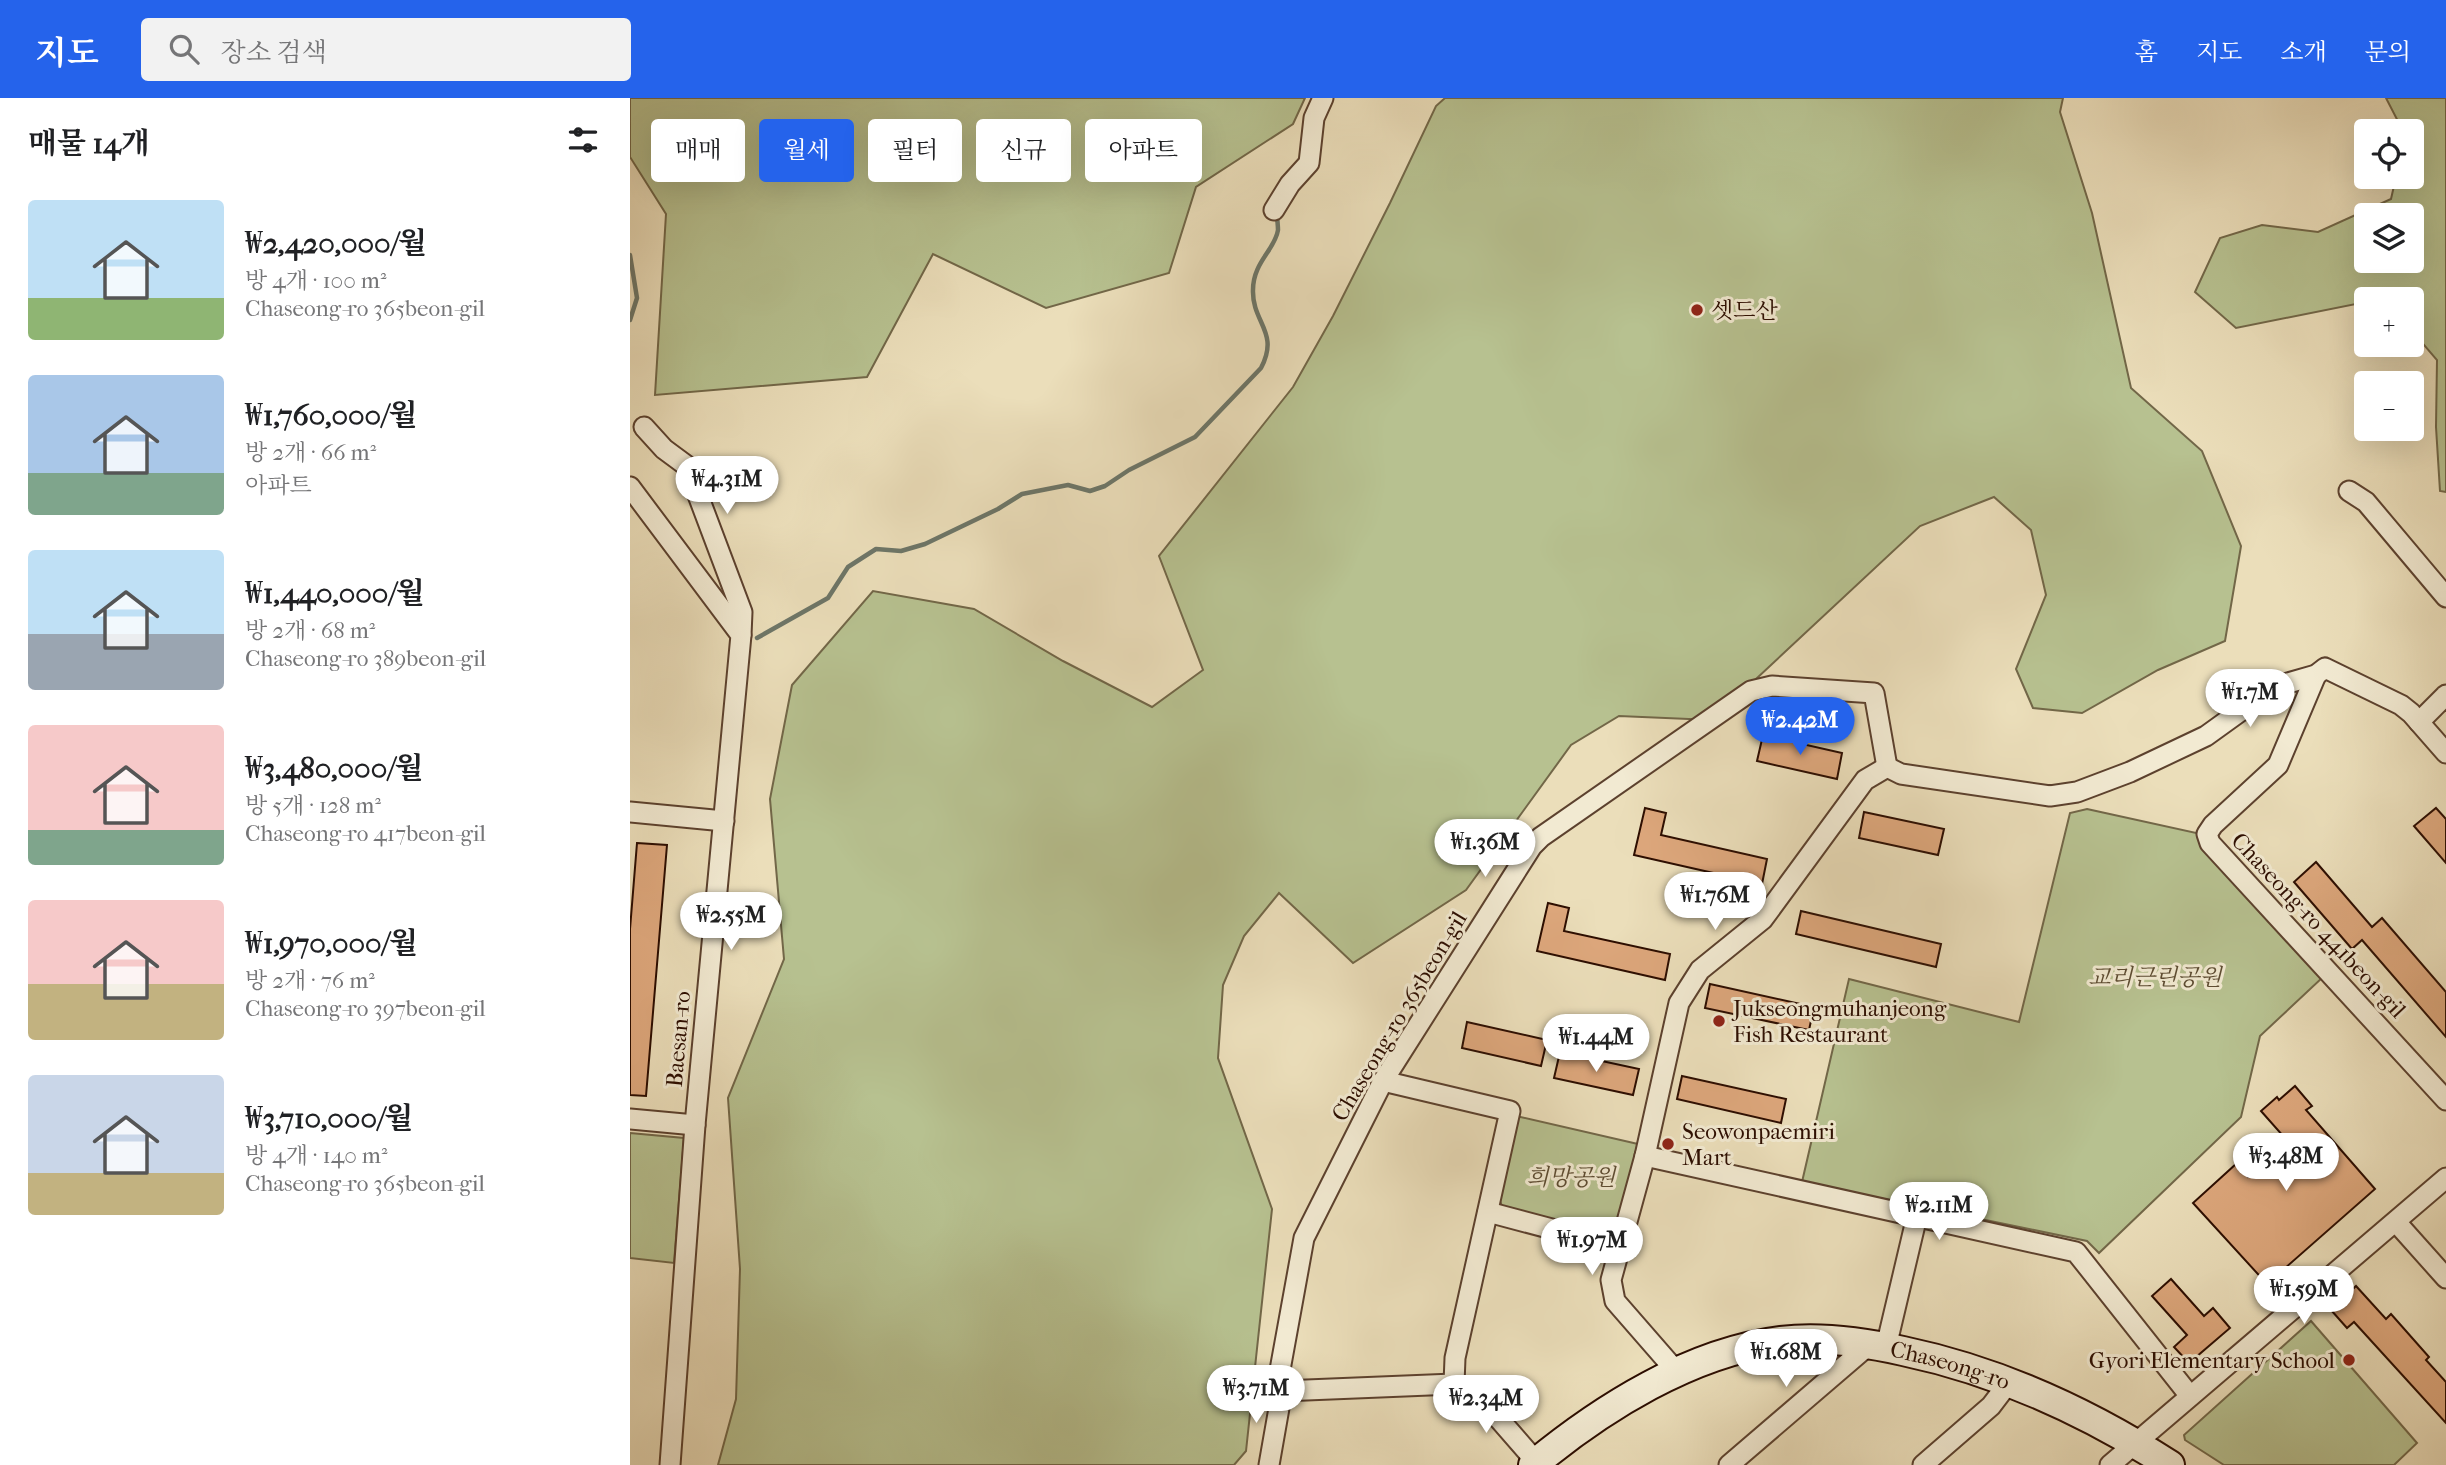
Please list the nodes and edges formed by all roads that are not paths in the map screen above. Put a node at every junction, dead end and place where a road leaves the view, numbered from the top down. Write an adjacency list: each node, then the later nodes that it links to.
1 (1323, 98): 2 (street)
2 (1276, 208)
3 (644, 428): 7 (street, Baesan-ro)
4 (630, 487): 7 (street)
5 (2349, 491): 6 (street)
6 (2446, 597)
7 (741, 635): 14 (street, Baesan-ro)
8 (2316, 675): 10 (street); 12 (street); 16 (street, Chaseong-ro 441beon-gil)
9 (2446, 695): 10 (street)
10 (2419, 722): 11 (street)
11 (2446, 753)
12 (1887, 767): 15 (street, Chaseong-ro 365beon-gil); 19 (street)
13 (630, 812): 14 (street)
14 (724, 821): 18 (street, Baesan-ro)
15 (1383, 1081): 21 (street); 30 (street, Chaseong-ro 365beon-gil)
16 (2446, 1100)
17 (630, 1119): 18 (street)
18 (695, 1125): 34 (street, Baesan-ro)
19 (1645, 1156): 22 (street); 24 (street)
20 (2446, 1178): 23 (street)
21 (1488, 1212): 24 (street); 29 (street)
22 (1917, 1216): 26 (street); 31 (street)
23 (2396, 1223): 25 (street); 31 (street)
24 (1620, 1247): 27 (street)
25 (2446, 1278)
26 (1878, 1346): 27 (main road, Chaseong-ro); 28 (main road, Chaseong-ro); 36 (street)
27 (1676, 1371): 33 (main road, Chaseong-ro)
28 (2010, 1381): 32 (main road, Chaseong-ro); 37 (street)
29 (1454, 1384): 30 (street); 33 (street)
30 (1282, 1391): 35 (street, Chaseong-ro 365beon-gil)
31 (2190, 1396): 32 (street)
32 (2135, 1443): 38 (street); 39 (main road, Chaseong-ro)
33 (1536, 1464)
34 (670, 1465)
35 (1269, 1465)
36 (1729, 1465)
37 (1923, 1465)
38 (2110, 1465)
39 (2169, 1465)

